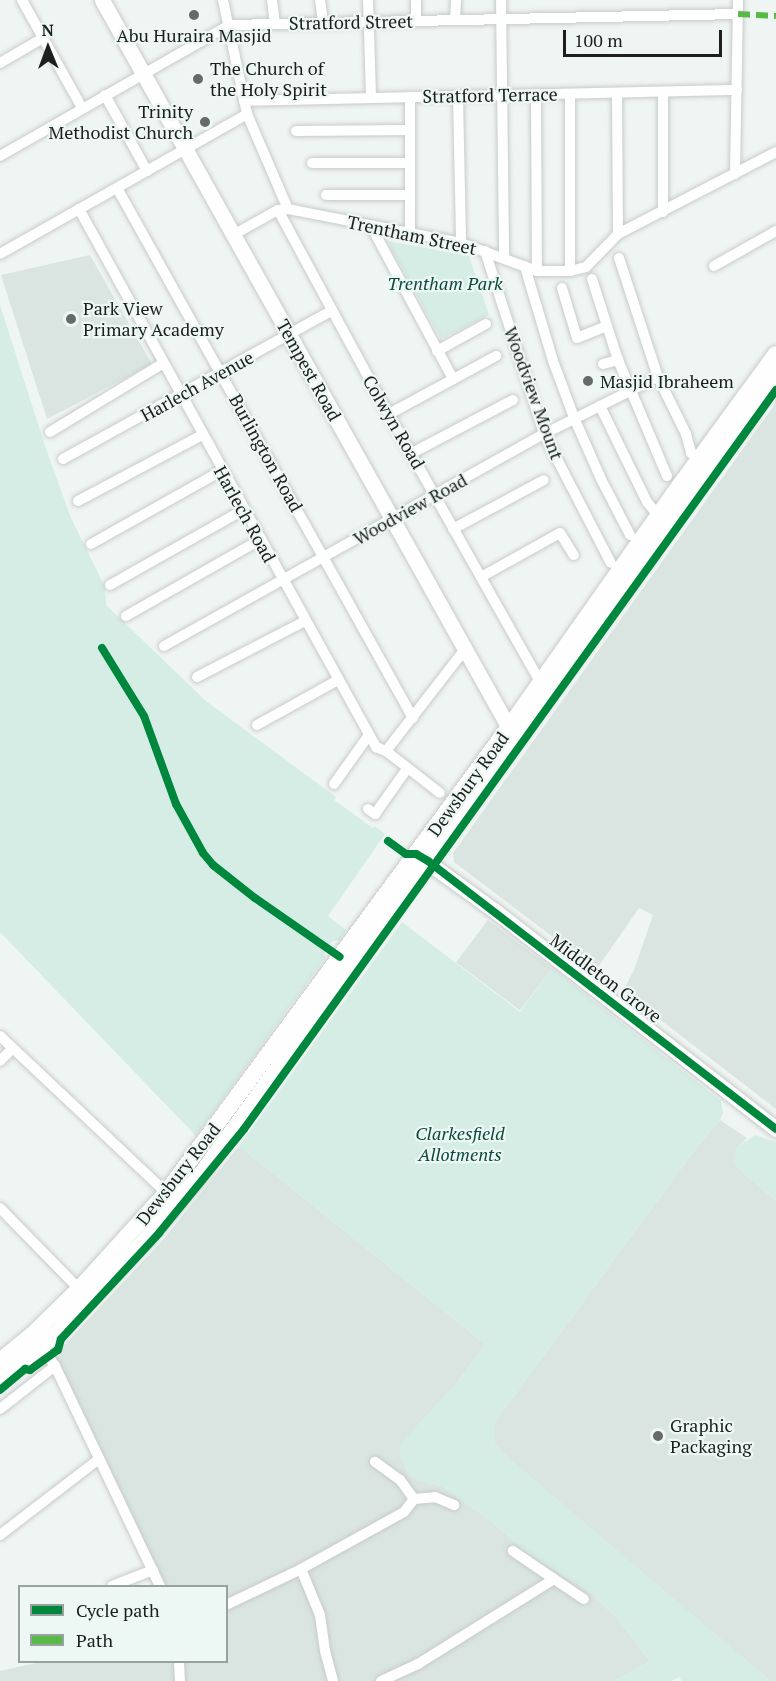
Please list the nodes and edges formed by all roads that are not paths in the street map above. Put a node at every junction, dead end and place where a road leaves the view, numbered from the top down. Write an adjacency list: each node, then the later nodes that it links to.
1 (22, 0): 19 (street)
2 (102, 0): 21 (street, Tempest Road)
3 (223, 0): 18 (street, Colwyn Road)
4 (272, 0): 17 (street)
5 (320, 0): 16 (street)
6 (368, 0): 15 (street)
7 (416, 0): 13 (street)
8 (456, 0): 14 (street)
9 (501, 0): 12 (street)
10 (738, 0): 11 (street)
11 (738, 14): 12 (street, Stratford Street); 22 (street)
12 (501, 19): 14 (street, Stratford Street); 28 (street)
13 (416, 20): 14 (street, Stratford Street); 15 (street, Stratford Street)
14 (455, 20)
15 (370, 21): 16 (street, Stratford Street); 31 (street)
16 (322, 22): 17 (street, Stratford Street)
17 (275, 23): 18 (street, Stratford Street)
18 (230, 25): 21 (street, Stratford Street); 32 (street, Colwyn Road)
19 (43, 38): 20 (street); 33 (street)
20 (0, 63)
21 (143, 73): 27 (street, Stratford Street); 37 (street, Tempest Road)
22 (737, 90): 23 (street, Stratford Terrace); 43 (street)
23 (663, 92): 24 (street, Stratford Terrace); 49 (street)
24 (617, 93): 26 (street, Stratford Terrace); 53 (street)
25 (536, 94): 26 (street, Stratford Terrace); 28 (street, Stratford Terrace); 62 (street)
26 (570, 94): 63 (street)
27 (105, 95): 33 (street, Stratford Street); 42 (street)
28 (502, 95): 29 (street, Stratford Terrace); 58 (street)
29 (458, 96): 30 (street, Stratford Terrace); 55 (street)
30 (410, 97): 31 (street, Stratford Terrace); 36 (street)
31 (372, 98): 32 (street, Stratford Terrace)
32 (244, 101): 34 (street, Colwyn Road)
33 (82, 108): 39 (street, Stratford Street)
34 (248, 114): 37 (street); 48 (street, Colwyn Road)
35 (296, 130): 36 (street)
36 (410, 130): 41 (street)
37 (185, 149): 42 (street); 54 (street, Tempest Road)
38 (776, 152): 43 (street, Trentham Street)
39 (0, 156)
40 (312, 163): 41 (street)
41 (410, 163): 46 (street)
42 (149, 170): 44 (street)
43 (735, 174): 49 (street, Trentham Street)
44 (117, 188): 47 (street); 76 (street, Burlington Road)
45 (326, 195): 46 (street)
46 (410, 195): 52 (street)
47 (79, 209): 57 (street); 74 (street, Harlech Road)
48 (283, 209): 50 (street, Trentham Street); 54 (street); 66 (street, Colwyn Road)
49 (663, 212): 53 (street, Trentham Street)
50 (371, 226): 52 (street, Trentham Street); 70 (street)
51 (776, 231): 61 (street)
52 (410, 234): 55 (street, Trentham Street)
53 (618, 234): 63 (street, Trentham Street)
54 (233, 235): 69 (street, Tempest Road)
55 (461, 243): 56 (street, Trentham Street)
56 (485, 251): 58 (street, Trentham Street); 87 (street, Woodview Mount)
57 (0, 254)
58 (504, 257): 60 (street, Trentham Street)
59 (619, 258): 78 (street)
60 (525, 267): 62 (street, Trentham Street); 85 (street)
61 (714, 267)
62 (537, 271): 63 (street, Trentham Street)
63 (570, 271)
64 (592, 279): 68 (street)
65 (562, 288): 68 (street)
66 (331, 311): 69 (street, Harlech Avenue); 84 (street, Colwyn Road)
67 (486, 324): 70 (street)
68 (606, 326): 73 (street)
69 (289, 334): 76 (street, Harlech Avenue); 98 (street, Tempest Road)
70 (437, 351): 79 (street)
71 (776, 354): 90 (main road, Dewsbury Road)
72 (496, 356): 79 (street)
73 (618, 360): 75 (street); 80 (street)
74 (162, 364): 81 (street, Harlech Road); 86 (street)
75 (603, 364)
76 (221, 373): 81 (street, Harlech Avenue); 105 (street, Burlington Road)
77 (776, 373): 90 (main road, Dewsbury Road)
78 (658, 377): 80 (street, Woodview Road); 90 (street)
79 (453, 379): 84 (street)
80 (630, 391): 83 (street, Woodview Road); 93 (street)
81 (180, 396): 88 (street, Harlech Road); 91 (street, Harlech Avenue)
82 (513, 400): 89 (street)
83 (600, 406): 85 (street, Woodview Road); 99 (street)
84 (390, 414): 89 (street, Colwyn Road)
85 (575, 420): 87 (street, Woodview Road); 101 (street)
86 (50, 432)
87 (544, 434): 95 (street, Woodview Road); 106 (street, Woodview Mount)
88 (202, 435): 92 (street, Harlech Road); 96 (street)
89 (412, 453): 95 (street, Colwyn Road)
90 (700, 456): 99 (main road, Dewsbury Road)
91 (63, 459)
92 (222, 471): 97 (street, Harlech Road); 103 (street)
93 (667, 476)
94 (544, 480): 100 (street)
95 (435, 496): 98 (street, Woodview Road); 100 (street, Colwyn Road)
96 (78, 501)
97 (243, 510): 102 (street, Harlech Road); 109 (street)
98 (392, 519): 105 (street, Woodview Road); 113 (street, Tempest Road)
99 (664, 522): 116 (main road, Dewsbury Road)
100 (453, 529): 107 (street, Colwyn Road)
101 (630, 535)
102 (260, 540): 108 (street, Harlech Road); 110 (street)
103 (91, 544)
104 (574, 555): 107 (street)
105 (324, 556): 108 (street, Woodview Road); 117 (street, Burlington Road)
106 (611, 563)
107 (481, 577): 116 (street, Colwyn Road)
108 (282, 580): 111 (street, Harlech Road); 112 (street, Woodview Road)
109 (111, 585)
110 (126, 616)
111 (305, 621): 114 (street); 115 (street, Harlech Road)
112 (164, 646)
113 (465, 649): 117 (street); 119 (street, Tempest Road)
114 (197, 677)
115 (338, 680): 118 (street); 120 (street, Harlech Road)
116 (544, 689): 119 (main road, Dewsbury Road)
117 (413, 718): 121 (street)
118 (257, 725)
119 (512, 734): 124 (main road, Dewsbury Road)
120 (369, 735): 121 (street, Harlech Road); 123 (street)
121 (386, 751): 122 (street, Harlech Road)
122 (407, 769): 124 (street, Harlech Road); 125 (street)
123 (334, 784)
124 (452, 802): 126 (main road, Dewsbury Road)
125 (368, 809)
126 (422, 858): 127 (main road, Dewsbury Road); 131 (street, Middleton Grove)
127 (309, 1013): 132 (main road, Dewsbury Road); 133 (main road, Dewsbury Road)
128 (0, 1036): 129 (street)
129 (13, 1048): 130 (street); 134 (street)
130 (0, 1061)
131 (776, 1129)
132 (203, 1145): 133 (main road); 134 (main road, Dewsbury Road)
133 (220, 1147): 134 (main road, Dewsbury Road)
134 (172, 1198): 136 (main road, Dewsbury Road)
135 (0, 1208): 136 (street)
136 (84, 1294): 137 (main road, Dewsbury Road)
137 (38, 1340): 138 (street); 139 (main road, Dewsbury Road)
138 (55, 1366): 140 (street); 141 (street)
139 (1, 1373)
140 (0, 1409)
141 (99, 1459): 145 (street); 148 (street)
142 (375, 1462): 143 (street)
143 (414, 1499): 144 (street); 147 (street)
144 (454, 1505)
145 (0, 1535)
146 (513, 1551): 149 (street)
147 (301, 1569): 153 (street); 156 (street)
148 (153, 1570): 150 (street); 151 (street)
149 (554, 1579): 152 (street); 157 (street)
150 (117, 1585)
151 (159, 1585)
152 (584, 1599)
153 (228, 1604)
154 (178, 1663): 155 (street)
155 (180, 1681)
156 (333, 1681)
157 (381, 1681)

